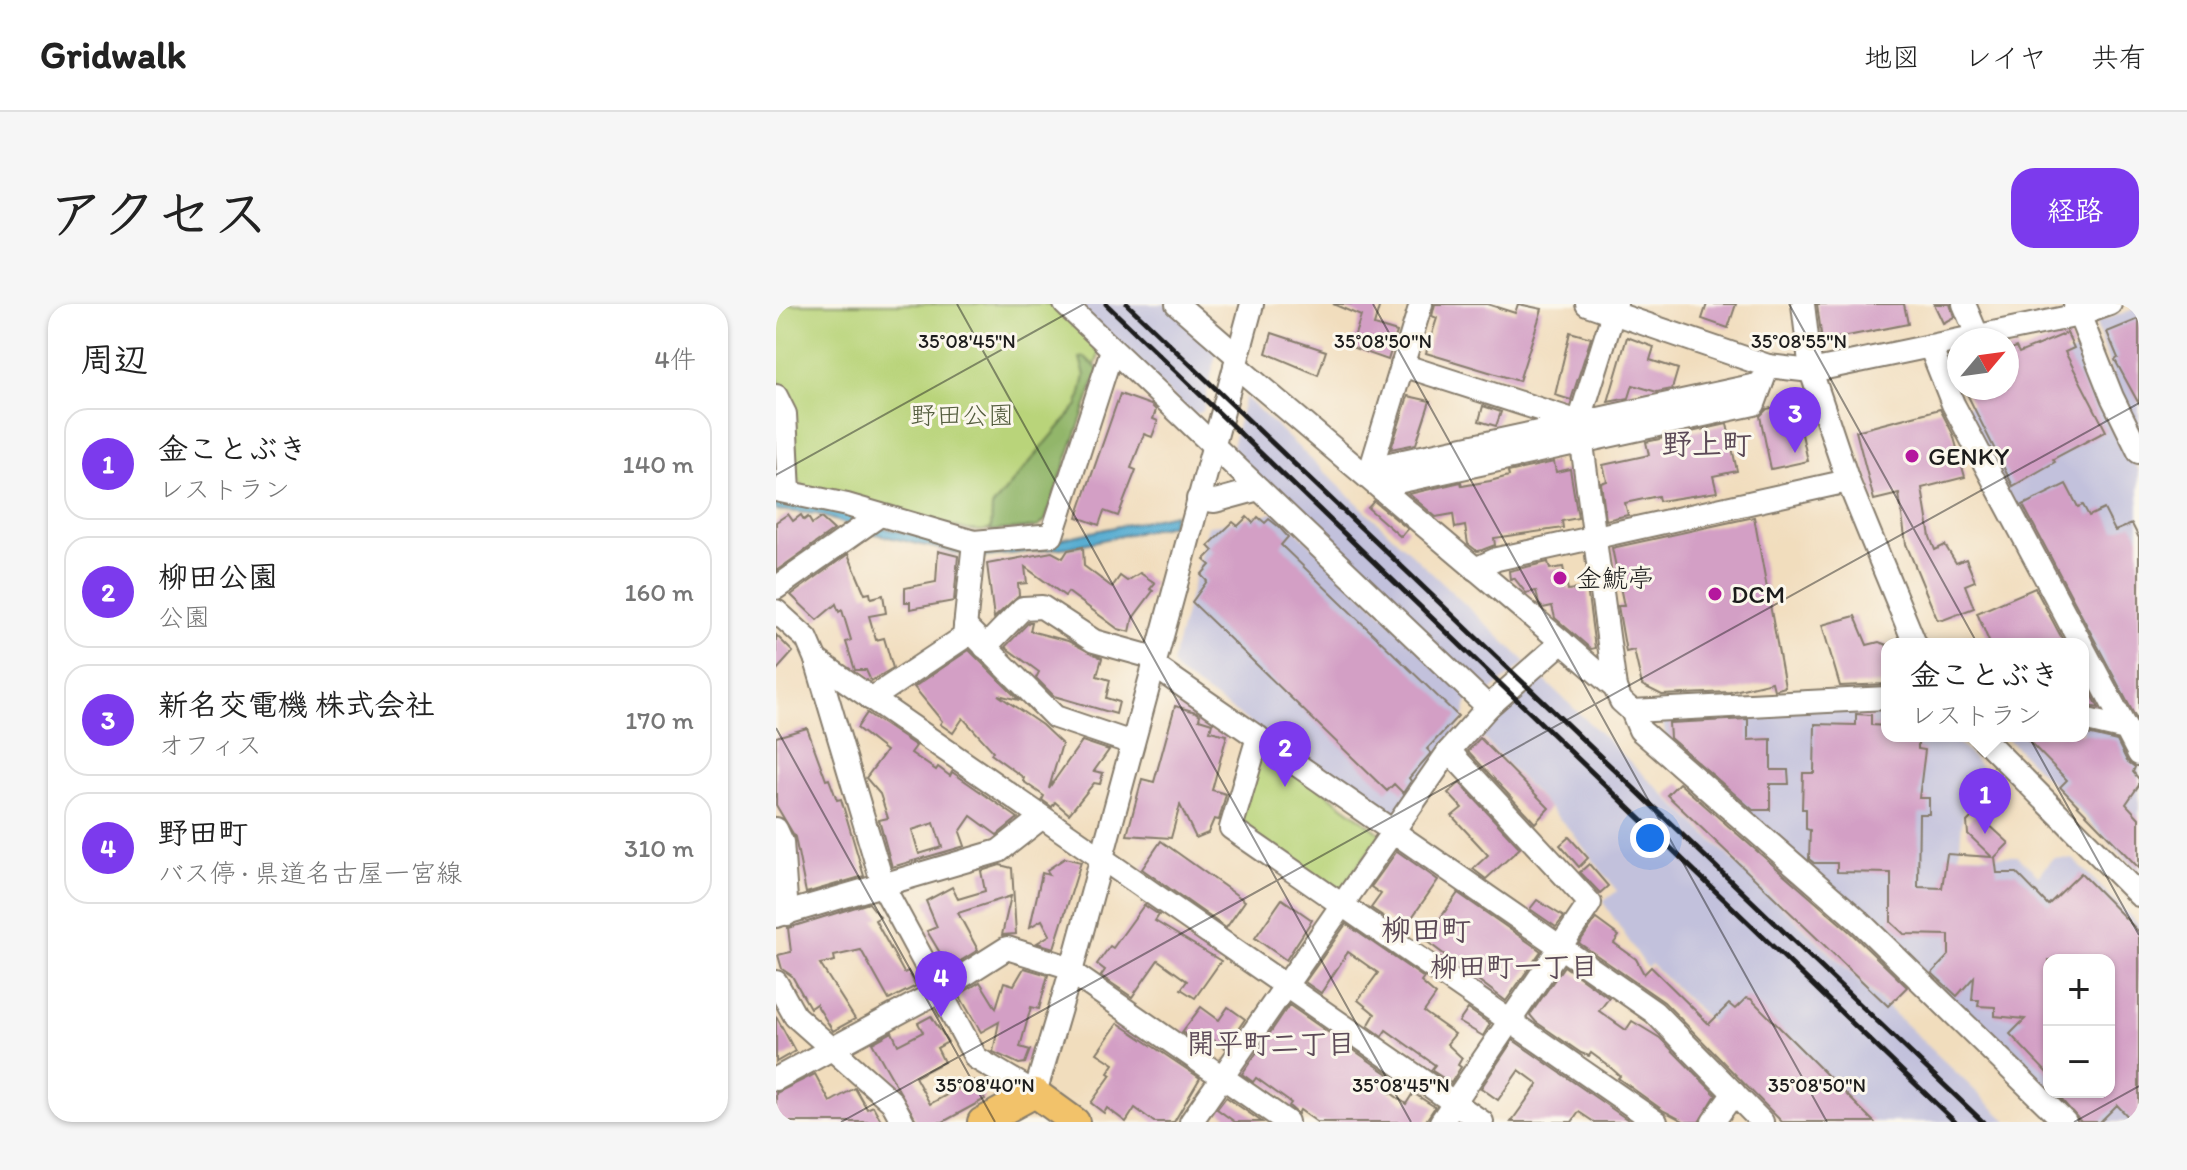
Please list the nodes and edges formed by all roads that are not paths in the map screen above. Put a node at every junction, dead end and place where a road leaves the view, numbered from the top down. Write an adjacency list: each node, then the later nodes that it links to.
1 (1065, 304): 15 (street)
2 (1177, 304): 16 (street)
3 (1252, 304): 16 (street)
4 (1421, 304): 17 (street)
5 (1587, 304): 9 (street)
6 (1803, 304): 18 (street)
7 (1964, 304): 11 (street)
8 (2110, 304): 10 (street)
9 (1615, 308): 19 (street); 21 (street)
10 (2077, 310): 12 (street); 23 (street)
11 (1974, 328)
12 (2005, 328)
13 (1947, 342): 14 (street)
14 (1930, 346): 18 (street); 37 (street)
15 (1112, 350): 22 (street); 31 (street)
16 (1236, 361): 22 (street); 24 (street)
17 (1402, 365): 21 (street); 24 (street)
18 (1811, 371): 19 (street); 25 (street)
19 (1764, 375): 21 (street)
20 (776, 396): 27 (street)
21 (1580, 433): 24 (street); 30 (street)
22 (1212, 444): 26 (street); 28 (street)
23 (2139, 452)
24 (1370, 475): 32 (street)
25 (1848, 481): 30 (street); 36 (street)
26 (1259, 489): 28 (street); 46 (street)
27 (783, 491): 29 (street)
28 (1198, 499): 42 (street)
29 (868, 523): 31 (street); 33 (street)
30 (1595, 536): 32 (street); 43 (street)
31 (973, 549): 35 (street)
32 (1475, 569): 38 (street)
33 (776, 588)
34 (776, 611): 41 (street)
35 (965, 626): 39 (street); 45 (street)
36 (1913, 638)
37 (2078, 638)
38 (1562, 642): 43 (street); 46 (street)
39 (985, 647): 42 (street); 52 (street)
40 (2089, 659): 49 (street)
41 (816, 660): 45 (street); 59 (street)
42 (1154, 661): 50 (street); 52 (street)
43 (1615, 688): 47 (street)
44 (1881, 698): 47 (street)
45 (871, 699): 55 (street)
46 (1488, 707): 53 (street)
47 (1632, 711): 85 (street)
48 (2089, 720): 49 (street)
49 (2126, 729): 54 (street)
50 (1258, 737): 57 (street); 61 (street)
51 (1987, 742): 60 (street)
52 (1132, 743): 58 (street)
53 (1449, 751): 57 (street); 63 (street)
54 (2139, 754)
55 (1041, 818): 58 (street); 59 (street)
56 (776, 829): 62 (street)
57 (1394, 830): 61 (street); 63 (street)
58 (1101, 860): 64 (street); 66 (street)
59 (884, 888): 62 (street); 67 (street)
60 (2139, 895)
61 (1341, 904): 66 (street); 68 (street)
62 (781, 915)
63 (1561, 946): 68 (street); 73 (street)
64 (1072, 970): 67 (street); 70 (street); 72 (street)
65 (776, 982): 69 (street)
66 (1283, 986): 70 (street); 74 (street)
67 (939, 991): 69 (street); 72 (street)
68 (1510, 1021): 74 (street); 82 (street)
69 (832, 1049): 71 (street); 75 (street)
70 (1221, 1078): 78 (street); 79 (street)
71 (776, 1079)
72 (1035, 1093): 76 (main road); 77 (main road)
73 (1734, 1093): 83 (street); 84 (street)
74 (1455, 1103): 80 (street); 81 (street)
75 (903, 1122)
76 (982, 1122)
77 (1075, 1122)
78 (1191, 1122)
79 (1287, 1122)
80 (1441, 1122)
81 (1482, 1122)
82 (1656, 1122)
83 (1713, 1122)
84 (1762, 1122)
85 (2065, 1122)

